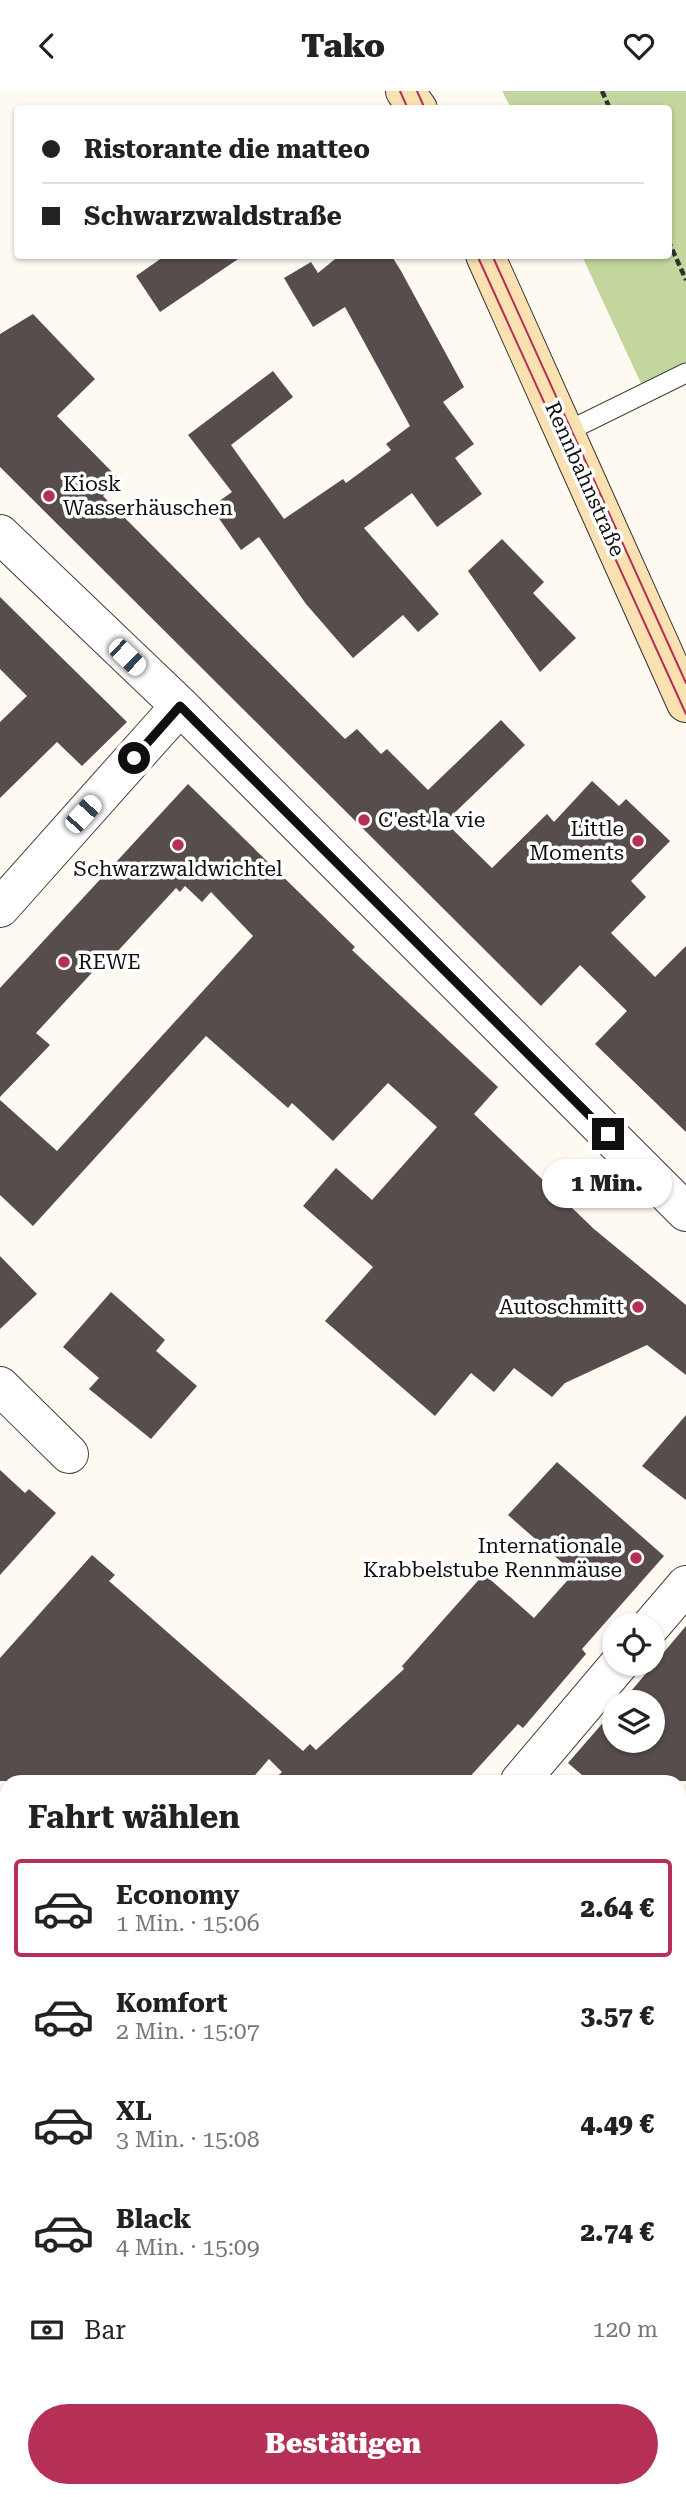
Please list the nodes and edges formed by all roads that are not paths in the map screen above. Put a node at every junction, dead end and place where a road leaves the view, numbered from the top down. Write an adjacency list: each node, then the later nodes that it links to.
1 (405, 91): 2 (main road)
2 (416, 105)
3 (487, 259): 5 (main road, Rennbahnstraße)
4 (686, 373): 5 (lane)
5 (565, 433): 7 (main road, Rennbahnstraße)
6 (0, 534): 8 (street)
7 (686, 703)
8 (180, 706): 9 (street); 10 (street)
9 (0, 908)
10 (686, 1212)
11 (0, 1386): 12 (street)
12 (69, 1454)
13 (686, 1585): 14 (street)
14 (662, 1613)
15 (609, 1676): 16 (street)
16 (525, 1775)

